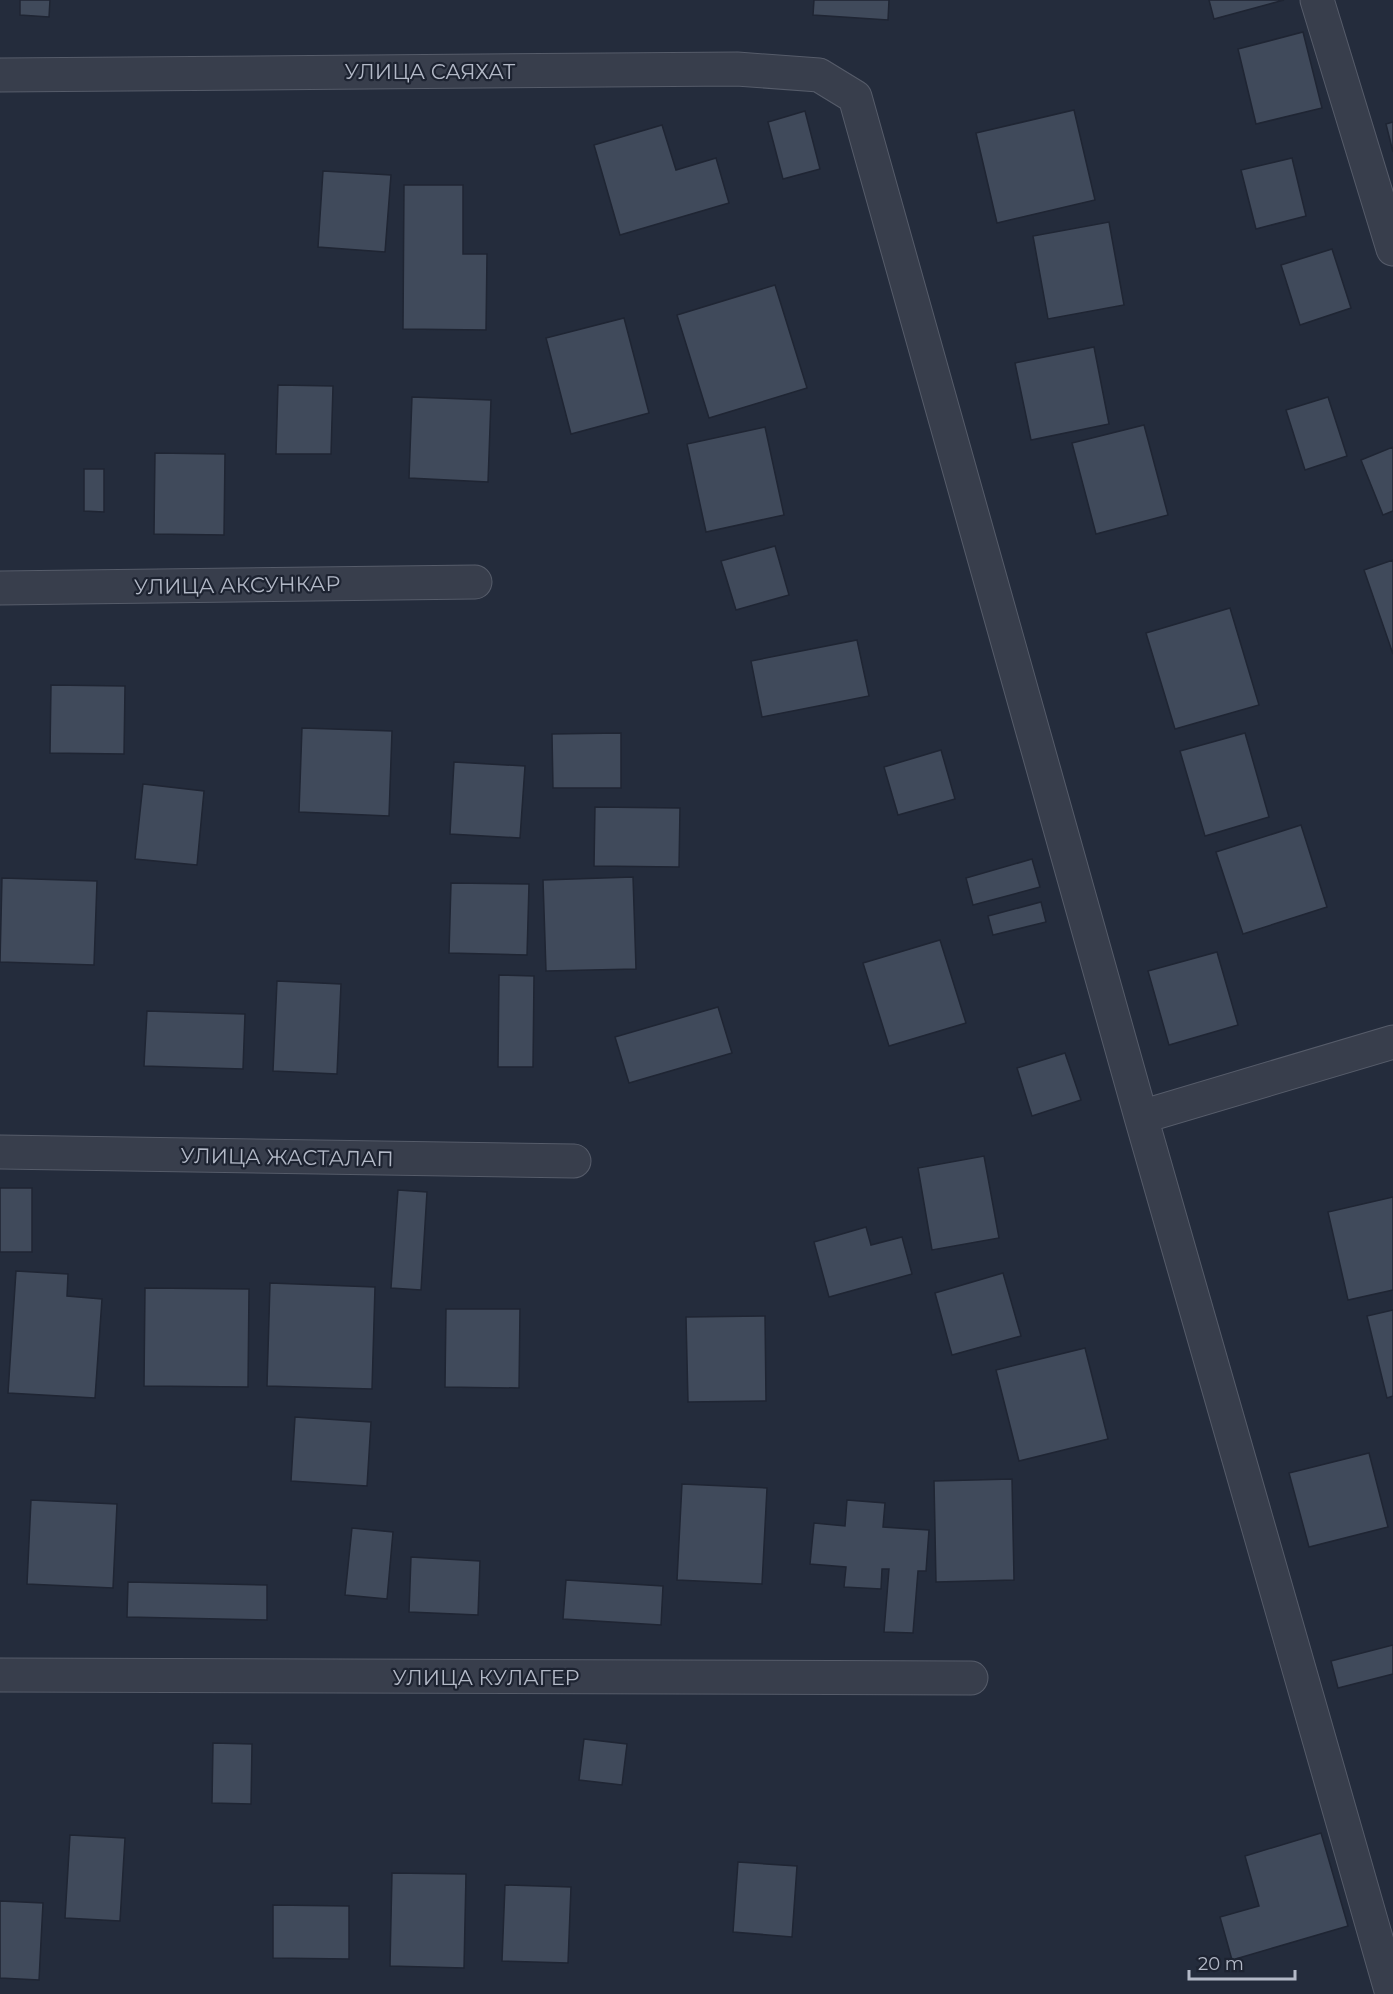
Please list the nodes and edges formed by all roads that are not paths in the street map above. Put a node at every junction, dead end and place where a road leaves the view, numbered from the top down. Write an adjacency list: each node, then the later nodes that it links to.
1 (1317, 0): 3 (street)
2 (0, 75): 7 (street, УЛИЦА САЯХАТ)
3 (1393, 249)
4 (475, 582): 5 (street, УЛИЦА АКСУНКАР)
5 (0, 588)
6 (1393, 1042): 7 (street)
7 (1141, 1117): 12 (street)
8 (0, 1152): 9 (street, УЛИЦА ЖАСТАЛАП)
9 (574, 1161)
10 (0, 1675): 11 (street, УЛИЦА КУЛАГЕР)
11 (971, 1678)
12 (1392, 1994)

